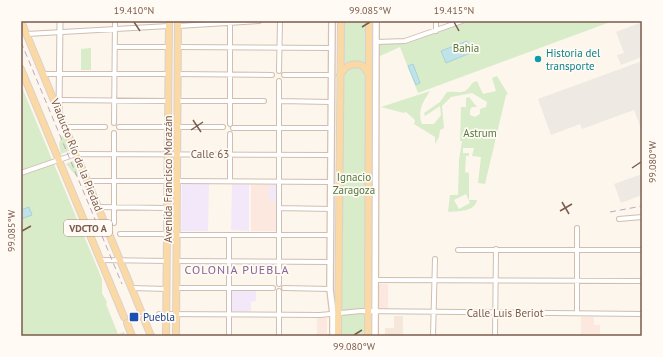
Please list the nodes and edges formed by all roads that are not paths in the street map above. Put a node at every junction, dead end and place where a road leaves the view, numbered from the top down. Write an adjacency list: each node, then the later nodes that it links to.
1 (21, 21): 18 (main road, Viaducto Río de la Piedad / VDCTO A)
2 (60, 21): 17 (street)
3 (115, 21): 15 (street)
4 (259, 21): 12 (street)
5 (280, 21): 24 (street)
6 (332, 21): 25 (main road)
7 (341, 21): 38 (main road)
8 (369, 21): 37 (main road)
9 (376, 21): 19 (main road)
10 (436, 21): 16 (street)
11 (462, 21): 16 (street)
12 (230, 22): 13 (street); 23 (street)
13 (178, 23): 22 (main road, Avenida Francisco Morazán)
14 (169, 24): 15 (street); 21 (main road, Avenida Francisco Morazán)
15 (115, 29): 17 (street); 20 (street)
16 (436, 31): 19 (street)
17 (60, 32): 18 (street); 29 (street)
18 (26, 34): 28 (main road, Viaducto Río de la Piedad / VDCTO A)
19 (376, 42): 84 (main road)
20 (115, 47): 21 (street); 30 (street)
21 (168, 47): 31 (main road, Avenida Francisco Morazán)
22 (177, 48): 23 (street); 32 (main road, Avenida Francisco Morazán)
23 (230, 48): 24 (street); 33 (street)
24 (280, 48): 25 (street); 27 (street)
25 (331, 48): 36 (main road)
26 (21, 69): 69 (main road, Viaducto Río de la Piedad / VDCTO A)
27 (279, 71)
28 (43, 74): 29 (street); 48 (main road, Viaducto Río de la Piedad / VDCTO A)
29 (60, 74): 30 (street); 40 (street)
30 (115, 74): 31 (street); 41 (street)
31 (168, 74): 42 (main road, Avenida Francisco Morazán)
32 (177, 74): 33 (street); 43 (main road, Avenida Francisco Morazán)
33 (230, 74): 34 (street); 44 (street)
34 (272, 75)
35 (284, 75): 36 (street)
36 (331, 75): 47 (main road)
37 (369, 75): 38 (main road); 80 (main road)
38 (340, 76): 129 (main road)
39 (279, 82): 46 (street)
40 (60, 100): 41 (street); 48 (street)
41 (114, 100): 42 (street); 49 (street)
42 (168, 101): 54 (main road, Avenida Francisco Morazán)
43 (177, 101): 44 (street); 55 (main road, Avenida Francisco Morazán)
44 (230, 101): 45 (street); 50 (street)
45 (264, 101)
46 (279, 101): 47 (street); 58 (street)
47 (331, 102): 59 (main road)
48 (59, 113): 51 (main road, Viaducto Río de la Piedad / VDCTO A)
49 (114, 123)
50 (230, 124)
51 (65, 127): 52 (street); 62 (main road, Viaducto Río de la Piedad / VDCTO A)
52 (105, 127)
53 (119, 127): 54 (street)
54 (168, 127): 64 (main road, Avenida Francisco Morazán)
55 (177, 127): 56 (street); 65 (main road, Avenida Francisco Morazán)
56 (223, 128)
57 (233, 128): 58 (street)
58 (279, 128): 59 (street); 67 (street)
59 (331, 128): 68 (main road)
60 (114, 133): 63 (street)
61 (230, 134): 66 (street)
62 (76, 154): 63 (street, Calle 63); 69 (street, Calle 63); 71 (main road, Viaducto Río de la Piedad / VDCTO A)
63 (114, 154): 64 (street, Calle 63); 72 (street)
64 (168, 154): 65 (street, Calle 63); 73 (main road, Avenida Francisco Morazán)
65 (177, 154): 66 (street, Calle 63); 74 (main road, Avenida Francisco Morazán)
66 (230, 154): 67 (street, Calle 63); 75 (street)
67 (279, 155): 68 (street, Calle 63); 76 (street)
68 (331, 155): 77 (main road)
69 (59, 160): 70 (street, Calle 63); 101 (main road, Viaducto Río de la Piedad / VDCTO A)
70 (21, 173)
71 (87, 181): 72 (street); 78 (main road, Viaducto Río de la Piedad / VDCTO A)
72 (114, 181): 73 (street); 79 (street)
73 (168, 181): 81 (main road, Avenida Francisco Morazán)
74 (177, 181): 75 (street); 92 (main road, Avenida Francisco Morazán)
75 (230, 181): 76 (street)
76 (279, 181): 77 (street); 82 (street)
77 (331, 182): 83 (main road)
78 (98, 207): 79 (street); 102 (main road, Viaducto Río de la Piedad / VDCTO A)
79 (114, 207): 81 (street); 88 (street)
80 (368, 207): 84 (main road); 85 (main road)
81 (167, 208): 91 (main road, Avenida Francisco Morazán)
82 (279, 208): 83 (street); 94 (street)
83 (331, 209): 95 (main road)
84 (374, 214): 85 (main road); 108 (main road)
85 (368, 218): 123 (main road)
86 (642, 218): 87 (street)
87 (619, 219)
88 (114, 223)
89 (577, 228): 97 (street)
90 (120, 234): 91 (street)
91 (167, 234): 103 (main road, Avenida Francisco Morazán)
92 (176, 235): 93 (street); 104 (main road, Avenida Francisco Morazán)
93 (229, 235): 94 (street); 105 (street)
94 (279, 235): 95 (street); 106 (street)
95 (330, 236): 107 (main road)
96 (496, 249): 97 (street); 98 (street); 110 (street)
97 (577, 249): 99 (street); 111 (street)
98 (458, 250)
99 (642, 250)
100 (435, 259): 109 (street)
101 (101, 260): 102 (street); 135 (main road, Viaducto Río de la Piedad / VDCTO A)
102 (120, 260): 103 (street); 114 (main road, Viaducto Río de la Piedad / VDCTO A)
103 (167, 261): 119 (main road, Avenida Francisco Morazán)
104 (176, 261): 105 (street); 115 (main road, Avenida Francisco Morazán)
105 (229, 261): 106 (street); 116 (street)
106 (279, 262): 107 (street); 113 (street)
107 (330, 262): 120 (main road)
108 (375, 280): 109 (street); 123 (main road)
109 (434, 281): 110 (street); 124 (street)
110 (495, 281): 111 (street); 125 (street)
111 (577, 281): 112 (street); 126 (street)
112 (642, 282)
113 (279, 284)
114 (132, 288): 119 (street); 122 (main road, Viaducto Río de la Piedad / VDCTO A)
115 (176, 288): 116 (street); 131 (main road, Avenida Francisco Morazán)
116 (229, 288): 117 (street); 132 (street)
117 (273, 288)
118 (284, 288): 120 (street)
119 (167, 289): 128 (main road, Avenida Francisco Morazán)
120 (330, 289): 129 (main road)
121 (279, 291): 133 (street)
122 (140, 311)
123 (371, 312): 124 (street, Calle Luis Beriot); 129 (street, Calle Luis Beriot); 143 (main road); 144 (main road)
124 (434, 312): 125 (street, Calle Luis Beriot); 145 (street)
125 (495, 313): 126 (street, Calle Luis Beriot); 146 (street)
126 (577, 313): 130 (street, Calle Luis Beriot)
127 (158, 314): 128 (street, Calle Luis Beriot)
128 (167, 314): 131 (street, Calle Luis Beriot); 137 (main road, Avenida Francisco Morazán)
129 (335, 314): 133 (street, Calle Luis Beriot); 141 (main road); 142 (main road)
130 (642, 314)
131 (176, 315): 132 (street, Calle Luis Beriot); 138 (main road, Avenida Francisco Morazán)
132 (229, 315): 133 (street, Calle Luis Beriot); 139 (street)
133 (279, 315): 140 (street)
134 (144, 319): 136 (main road)
135 (132, 336)
136 (151, 336)
137 (166, 336)
138 (176, 336)
139 (229, 336)
140 (279, 336)
141 (333, 336)
142 (338, 336)
143 (368, 336)
144 (375, 336)
145 (433, 336)
146 (495, 336)

